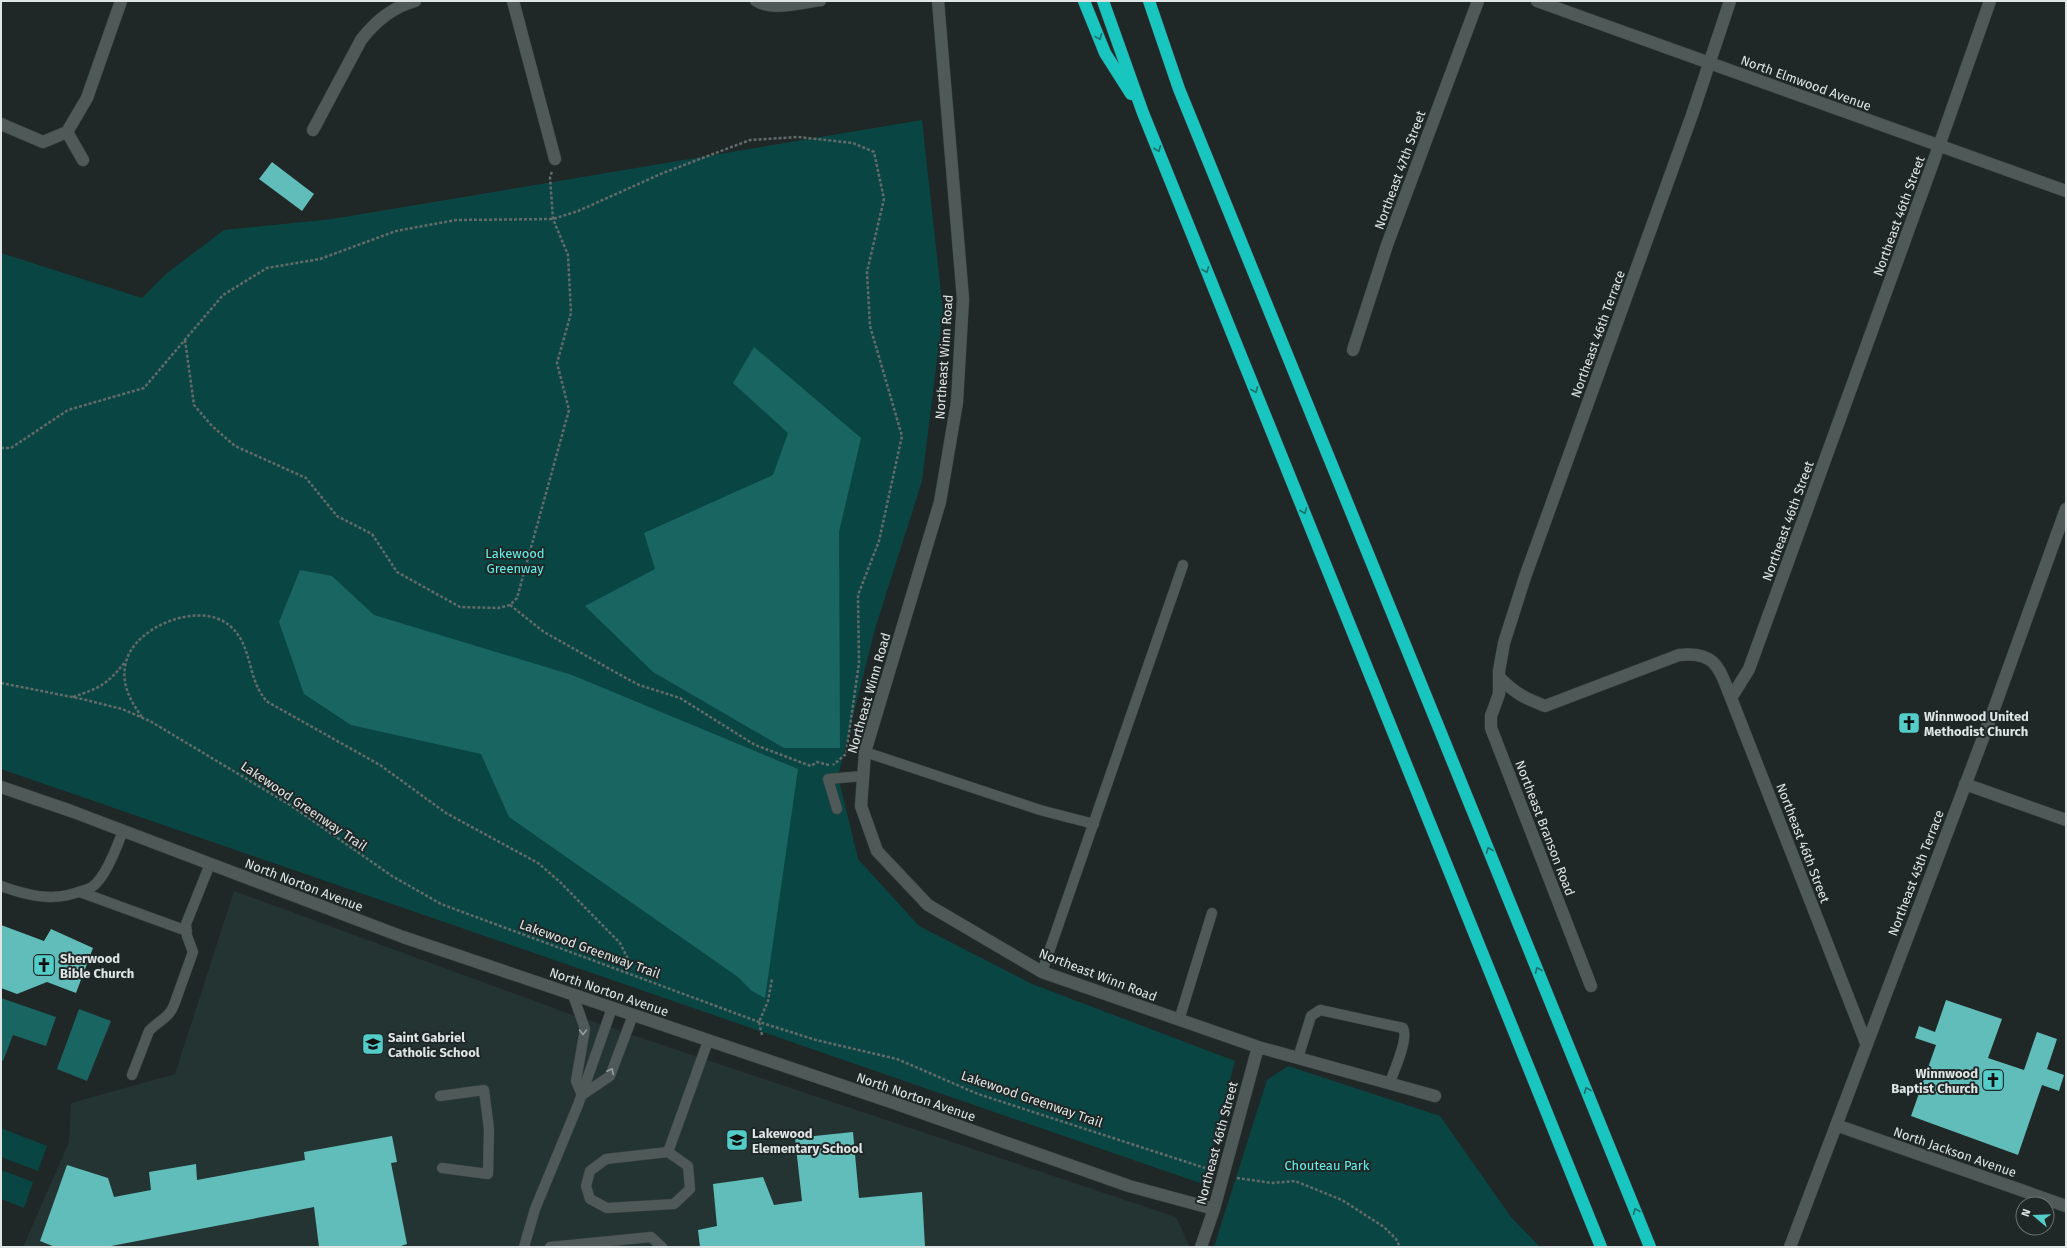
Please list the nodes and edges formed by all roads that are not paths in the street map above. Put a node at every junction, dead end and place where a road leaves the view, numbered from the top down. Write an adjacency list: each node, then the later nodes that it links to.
1 (121, 1): 18 (street)
2 (415, 1): 17 (street)
3 (513, 1): 20 (street)
4 (755, 1): 5 (lane)
5 (821, 1)
6 (938, 1): 28 (street, Northeast Winn Road)
7 (1084, 1): 15 (highway, one-way to 15)
8 (1103, 1): 15 (highway)
9 (1149, 1): 66 (highway, one-way to 9)
10 (1478, 1): 23 (street, Northeast 47th Street)
11 (1537, 1): 14 (street, North Elmwood Avenue)
12 (1730, 1): 14 (street, Northeast 46th Terrace)
13 (1990, 1): 19 (street, Northeast 46th Street)
14 (1709, 63): 19 (street, North Elmwood Avenue); 26 (street, Northeast 46th Terrace)
15 (1143, 113): 65 (highway, one-way to 65)
16 (1, 124): 18 (street)
17 (313, 130)
18 (67, 132): 21 (street)
19 (1939, 146): 22 (street, North Elmwood Avenue); 27 (street, Northeast 46th Street)
20 (554, 159)
21 (83, 160)
22 (2066, 192)
23 (1353, 350)
24 (2066, 509): 30 (street, Northeast 45th Terrace)
25 (1183, 565): 34 (lane)
26 (1500, 678): 27 (street); 42 (street, Northeast Branson Road)
27 (1731, 698): 48 (street, Northeast 46th Street)
28 (865, 752): 29 (street, Northeast Winn Road); 34 (lane)
29 (863, 776): 32 (lane); 41 (street, Northeast Winn Road)
30 (1966, 784): 33 (street); 48 (street, Northeast 45th Terrace)
31 (1, 787): 35 (street, North Norton Avenue)
32 (837, 809)
33 (2066, 820)
34 (1094, 824): 41 (lane)
35 (123, 831): 36 (street, North Norton Avenue); 38 (lane)
36 (210, 864): 40 (lane); 43 (street, North Norton Avenue)
37 (1, 886): 38 (lane)
38 (80, 892): 40 (lane)
39 (1212, 913): 46 (lane)
40 (186, 931): 51 (lane)
41 (1042, 972): 46 (street, Northeast Winn Road)
42 (1591, 986)
43 (573, 995): 44 (street, North Norton Avenue); 53 (lane, one-way to 53)
44 (612, 1008): 45 (street, North Norton Avenue); 53 (lane)
45 (633, 1015): 47 (street, North Norton Avenue); 53 (lane, one-way to 45)
46 (1179, 1020): 49 (street, Northeast Winn Road)
47 (708, 1041): 57 (lane); 60 (street, North Norton Avenue)
48 (1866, 1043): 56 (street, Northeast 45th Terrace)
49 (1258, 1047): 50 (street, Northeast Winn Road); 60 (street, Northeast 46th Street)
50 (1298, 1058): 52 (street, Northeast Winn Road); 52 (lane)
51 (132, 1075)
52 (1390, 1082): 55 (street, Northeast Winn Road)
53 (582, 1095): 61 (lane)
54 (440, 1096): 58 (lane)
55 (1435, 1096)
56 (1836, 1125): 59 (street, North Jackson Avenue); 67 (street, Northeast 45th Terrace)
57 (668, 1152): 57 (lane)
58 (442, 1168)
59 (2066, 1206)
60 (1214, 1210): 64 (street, Northeast 46th Street)
61 (524, 1247)
62 (550, 1247): 63 (lane)
63 (662, 1247)
64 (1200, 1247)
65 (1601, 1247)
66 (1650, 1247)
67 (1790, 1247)

